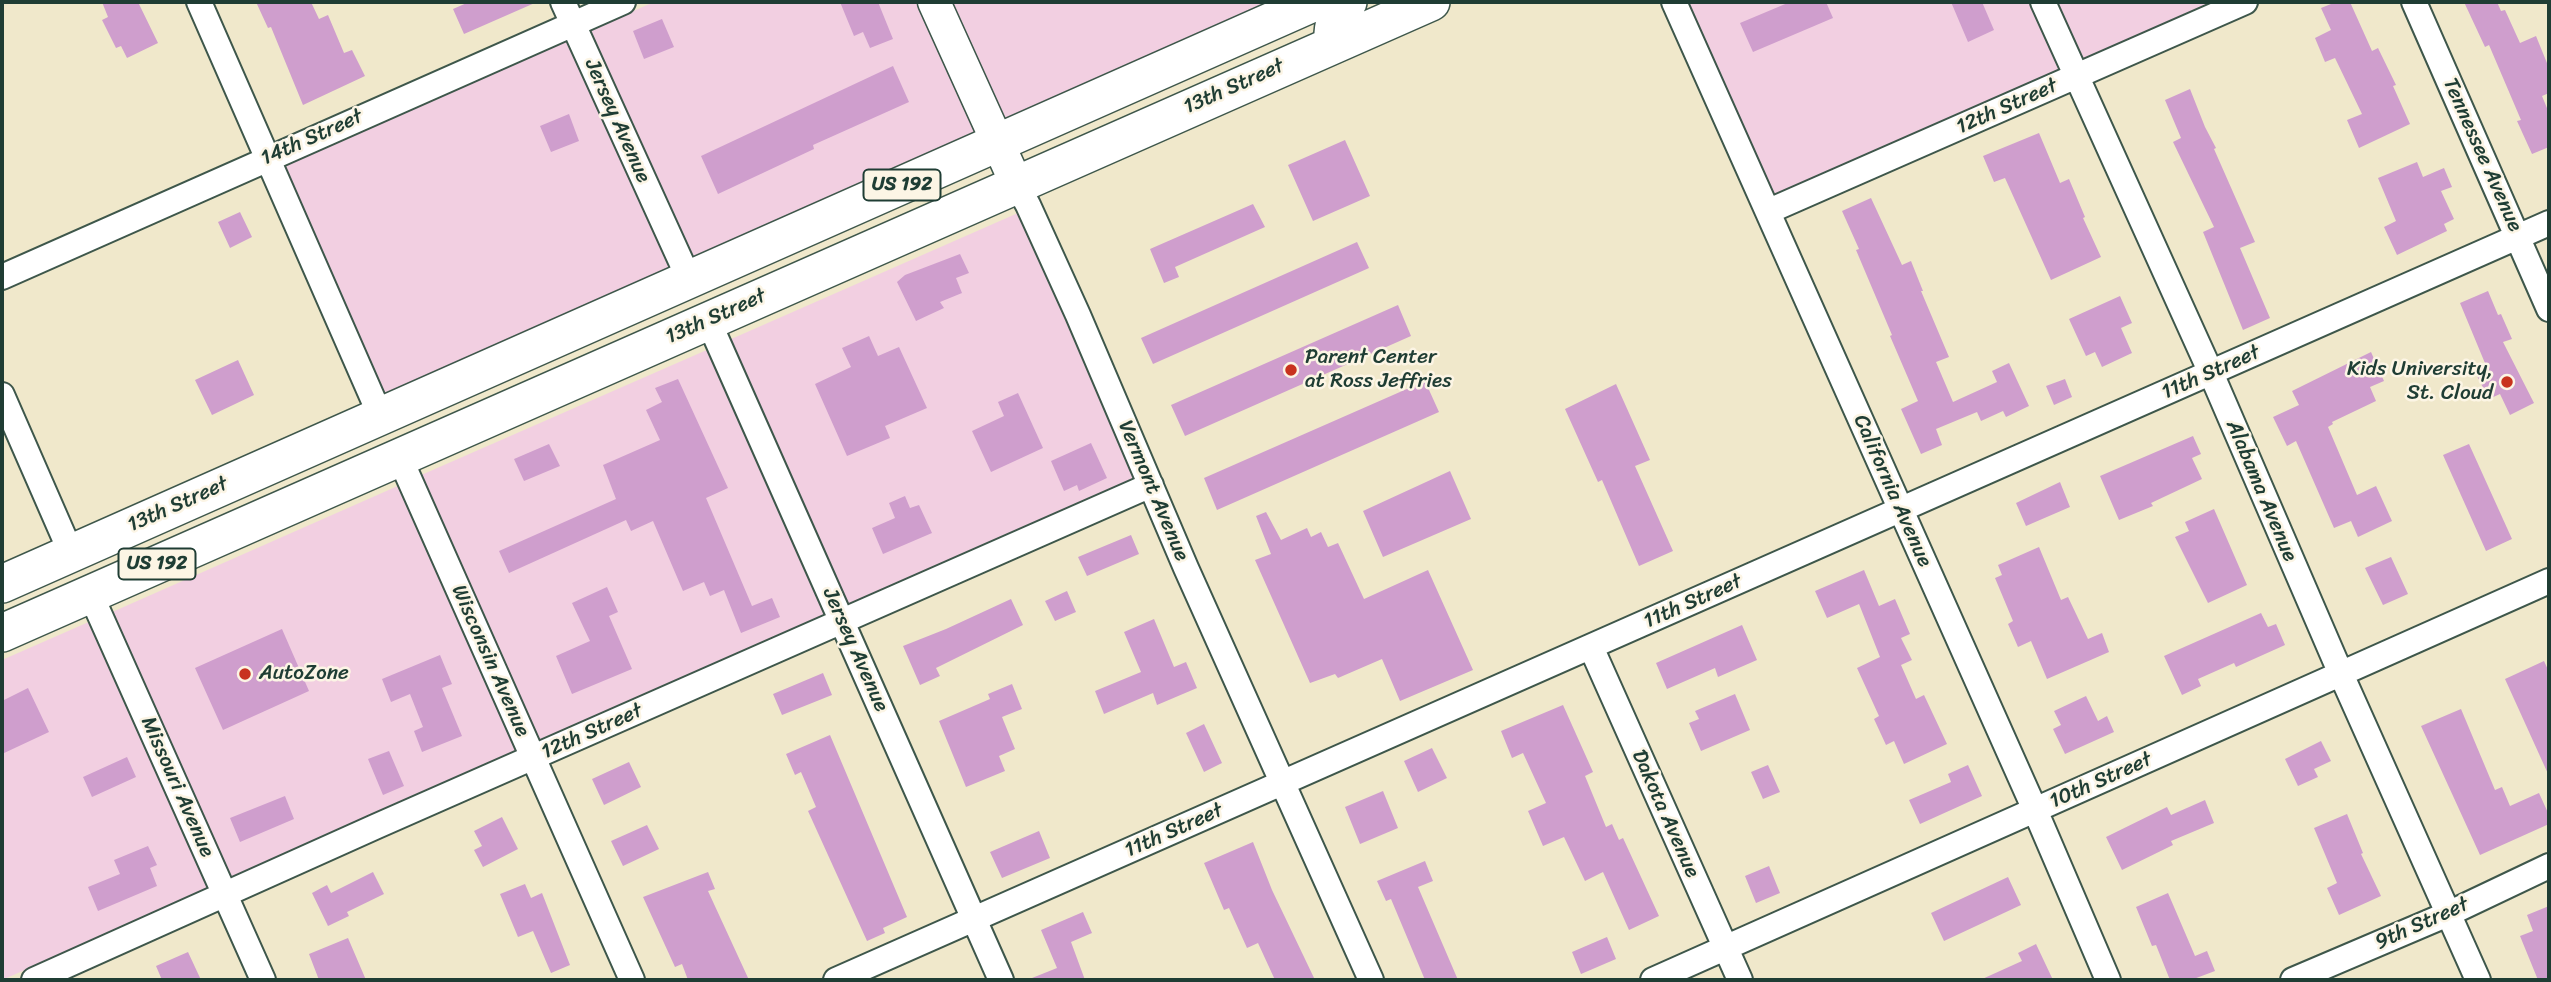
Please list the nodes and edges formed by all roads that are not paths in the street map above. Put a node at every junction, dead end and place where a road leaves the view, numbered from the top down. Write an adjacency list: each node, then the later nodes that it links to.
1 (199, 2): 16 (street)
2 (623, 2): 11 (street, 14th Street)
3 (934, 2): 15 (main road, Vermont Avenue)
4 (1315, 2): 14 (highway); 15 (highway, 13th Street / US 192)
5 (1349, 2): 12 (highway)
6 (1431, 2): 12 (highway, 13th Street / US 192)
7 (1675, 2): 18 (street, California Avenue)
8 (2043, 2): 13 (street, Alabama Avenue)
9 (2245, 2): 13 (street, 12th Street)
10 (2414, 2): 20 (street, Tennessee Avenue)
11 (568, 13): 16 (street, 14th Street); 22 (street, Jersey Avenue)
12 (1333, 44): 14 (highway, 13th Street / US 192)
13 (2076, 77): 18 (street, 12th Street); 25 (street, Alabama Avenue)
14 (1254, 78): 17 (highway, 13th Street / US 192)
15 (999, 142): 17 (main road, Vermont Avenue); 22 (highway, 13th Street / US 192)
16 (269, 157): 21 (street, 14th Street); 28 (street)
17 (1016, 183): 24 (highway, 13th Street / US 192); 31 (street, Vermont Avenue)
18 (1769, 211): 32 (street, California Avenue)
19 (2549, 223): 20 (street, 11th Street)
20 (2518, 236): 23 (street, Tennessee Avenue); 25 (street, 11th Street)
21 (2, 277)
22 (689, 279): 26 (highway, 13th Street / US 192)
23 (2549, 309)
24 (708, 320): 29 (highway, 13th Street / US 192); 38 (street, Jersey Avenue)
25 (2211, 373): 32 (street, 11th Street); 41 (street, Alabama Avenue)
26 (441, 389): 28 (highway, 13th Street / US 192); 29 (highway)
27 (2, 394): 34 (street)
28 (380, 415): 30 (highway); 33 (highway, 13th Street / US 192)
29 (399, 456): 30 (highway, 13th Street / US 192); 42 (street, Wisconsin Avenue)
30 (332, 485): 37 (highway, 13th Street / US 192)
31 (1151, 485): 38 (street, 12th Street); 43 (street, Vermont Avenue)
32 (1901, 511): 40 (street, 11th Street); 44 (street, California Avenue)
33 (141, 522): 34 (highway, 13th Street / US 192); 37 (highway)
34 (71, 553): 36 (highway, 13th Street / US 192); 39 (highway)
35 (2549, 581): 41 (street, 10th Street)
36 (2, 584)
37 (90, 593): 39 (highway, 13th Street / US 192); 46 (street, Missouri Avenue)
38 (842, 621): 42 (street, 12th Street); 48 (street, Jersey Avenue)
39 (10, 629)
40 (1591, 647): 43 (street, 11th Street); 49 (street, Dakota Avenue)
41 (2341, 674): 44 (street, 10th Street); 47 (street, Alabama Avenue)
42 (534, 758): 46 (street, 12th Street); 52 (street, Wisconsin Avenue)
43 (1284, 783): 48 (street, 11th Street); 55 (street, Vermont Avenue)
44 (2035, 810): 49 (street, 10th Street); 58 (street, California Avenue)
45 (2549, 866): 47 (street, 9th Street)
46 (226, 895): 50 (street, 12th Street); 51 (street, Missouri Avenue)
47 (2448, 914): 59 (street, 9th Street); 60 (street, Alabama Avenue)
48 (974, 919): 53 (street, 11th Street); 54 (street, Jersey Avenue)
49 (1726, 949): 56 (street, 10th Street); 57 (street, Dakota Avenue)
50 (34, 980)
51 (263, 980)
52 (632, 980)
53 (836, 980)
54 (1001, 980)
55 (1371, 980)
56 (1653, 980)
57 (1740, 980)
58 (2108, 980)
59 (2293, 980)
60 (2478, 980)

